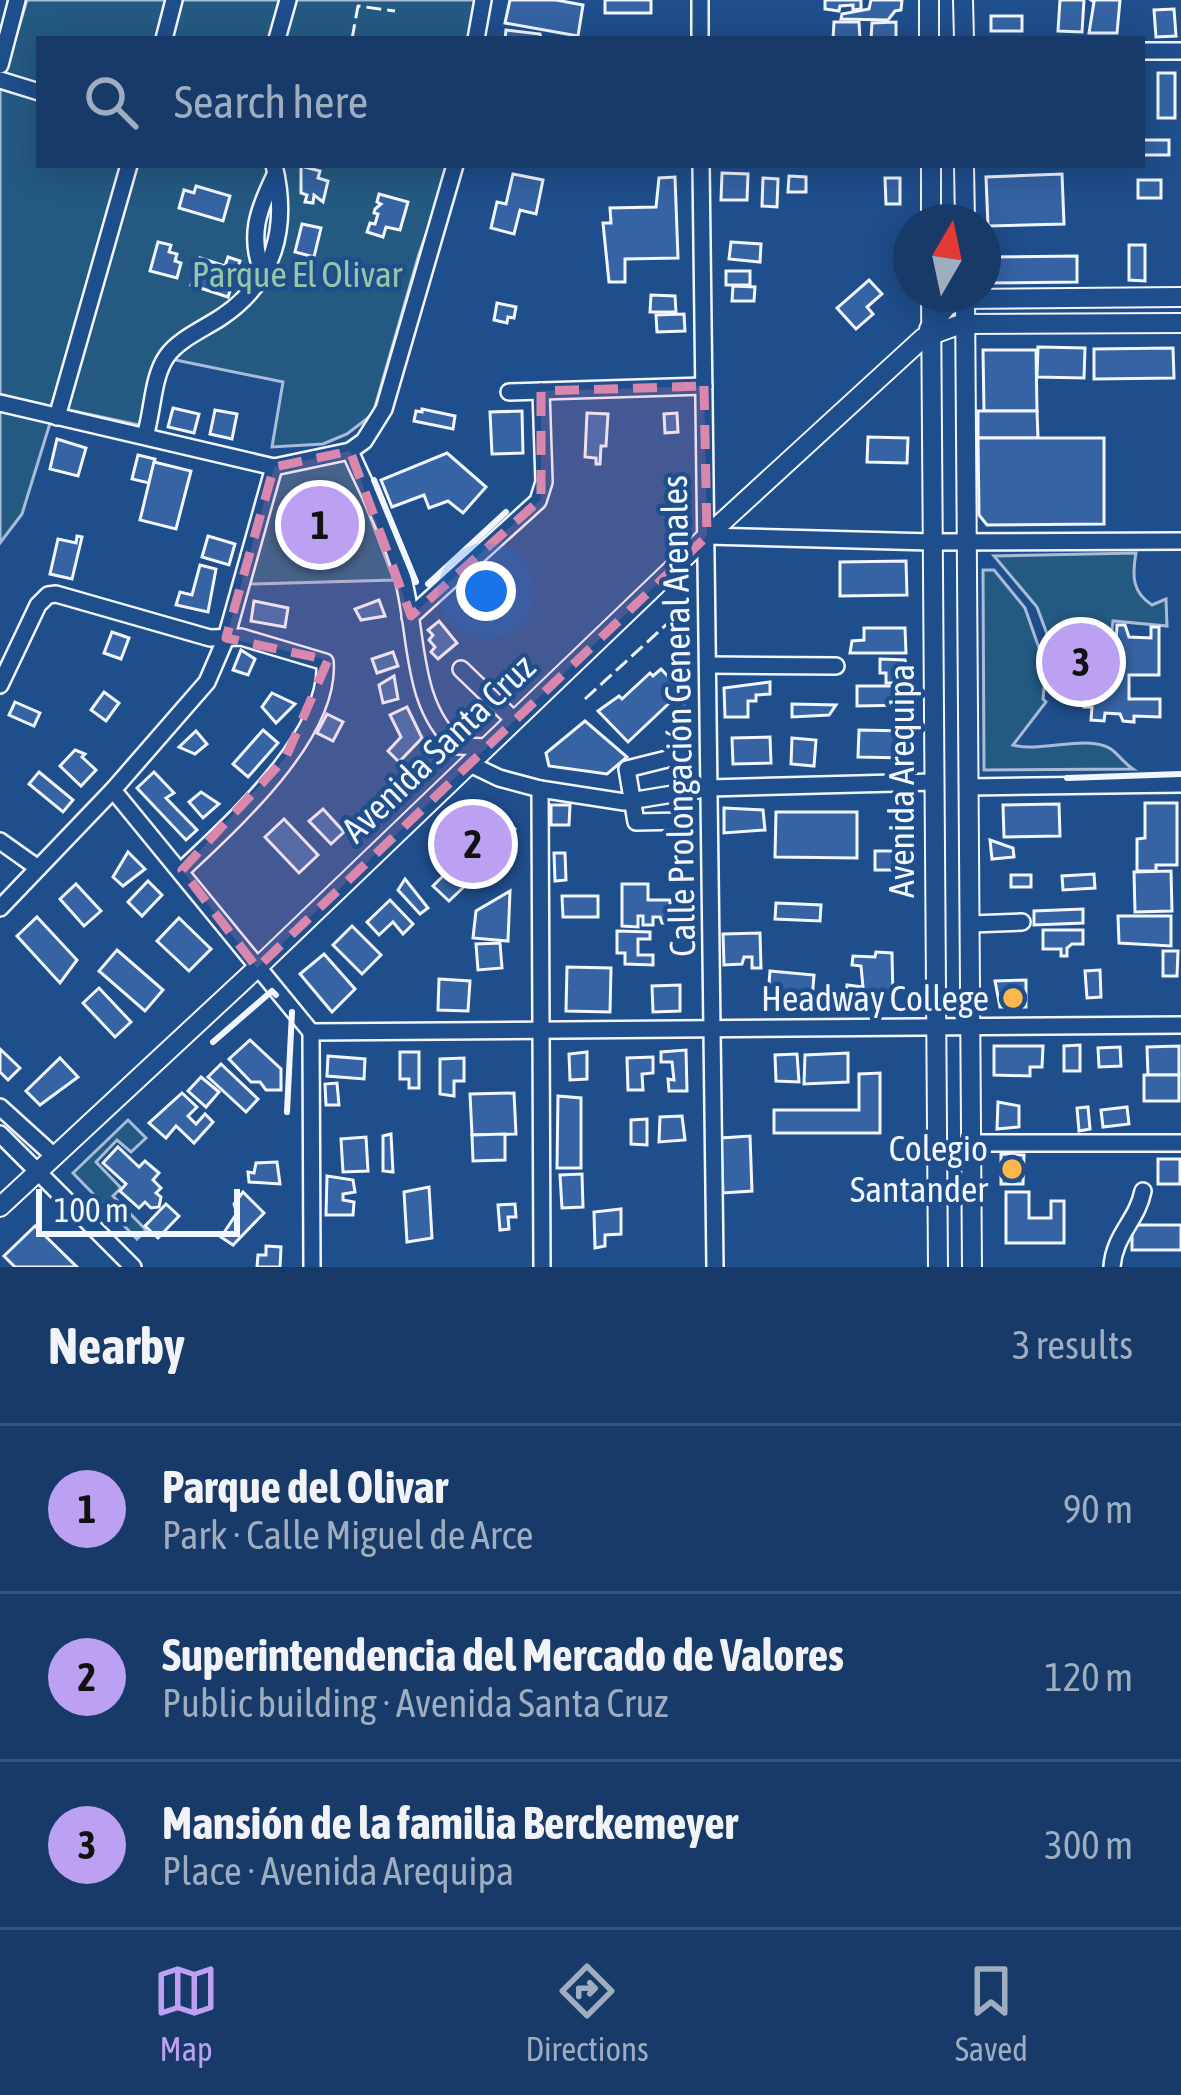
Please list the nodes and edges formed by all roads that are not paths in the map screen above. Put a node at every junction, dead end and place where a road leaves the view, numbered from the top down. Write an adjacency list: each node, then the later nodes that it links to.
1 (17, 0): 16 (street)
2 (174, 0): 8 (street)
3 (288, 0): 9 (street)
4 (482, 0): 10 (street)
5 (700, 0): 11 (street)
6 (929, 0): 12 (main road)
7 (963, 0): 13 (main road)
8 (165, 36)
9 (278, 36)
10 (476, 36)
11 (700, 36)
12 (929, 36)
13 (964, 36)
14 (1145, 51): 15 (street)
15 (1181, 51)
16 (0, 65)
17 (0, 80): 18 (street)
18 (36, 91)
19 (129, 168): 40 (street)
20 (454, 168): 42 (street)
21 (700, 168): 36 (street, Calle Prolongación General Arenales)
22 (931, 168): 25 (main road)
23 (964, 168): 26 (main road)
24 (275, 169): 27 (street); 27 (street)
25 (931, 204)
26 (965, 204)
27 (263, 274): 41 (street)
28 (1001, 297): 29 (main road)
29 (1181, 297)
30 (930, 312): 35 (main road, Avenida Arequipa)
31 (943, 312): 35 (main road, Avenida Santa Cruz)
32 (965, 312): 34 (main road, Avenida Arequipa)
33 (1181, 323): 34 (main road)
34 (965, 324): 35 (main road); 45 (main road, Avenida Arequipa)
35 (928, 333): 44 (main road, Avenida Santa Cruz); 47 (main road, Avenida Arequipa)
36 (704, 386): 38 (street); 44 (street, Calle Prolongación General Arenales)
37 (509, 392): 38 (street)
38 (541, 392): 48 (street)
39 (0, 403): 40 (street)
40 (58, 417): 41 (street)
41 (145, 436): 43 (street)
42 (350, 451): 43 (street); 48 (street)
43 (274, 467): 49 (street)
44 (707, 536): 47 (street); 50 (street, Calle Prolongación General Arenales); 56 (main road, Avenida Santa Cruz)
45 (967, 541): 46 (street); 47 (street); 54 (main road, Avenida Arequipa)
46 (1181, 541)
47 (932, 542): 53 (main road, Avenida Arequipa)
48 (410, 617): 57 (street)
49 (226, 638): 55 (street); 65 (street); 70 (street)
50 (709, 664): 51 (street); 63 (street, Calle Prolongación General Arenales)
51 (836, 666)
52 (461, 669): 56 (street)
53 (933, 672): 54 (main road); 60 (main road, Avenida Arequipa)
54 (968, 673): 62 (main road, Avenida Arequipa)
55 (0, 686)
56 (515, 721): 57 (main road, Avenida Santa Cruz)
57 (488, 747): 59 (main road, Avenida Santa Cruz)
58 (671, 758): 66 (street)
59 (470, 764): 64 (street); 74 (main road, Avenida Santa Cruz)
60 (933, 782): 63 (street); 75 (main road, Avenida Arequipa)
61 (1181, 784): 62 (street)
62 (970, 787): 73 (main road, Avenida Arequipa)
63 (709, 788): 66 (street); 78 (street, Calle Prolongación General Arenales)
64 (540, 789): 66 (street); 80 (street)
65 (113, 790): 69 (street); 70 (street)
66 (632, 800): 67 (street)
67 (684, 821)
68 (0, 842): 69 (street)
69 (38, 868): 71 (street)
70 (182, 870): 74 (street)
71 (0, 908)
72 (1022, 922): 73 (street)
73 (970, 924): 76 (main road, Avenida Arequipa)
74 (257, 968): 79 (street); 85 (main road, Avenida Santa Cruz)
75 (936, 1025): 76 (street); 78 (street); 92 (main road, Avenida Arequipa)
76 (971, 1025): 77 (street); 83 (main road, Avenida Arequipa)
77 (1181, 1025)
78 (711, 1029): 80 (street); 91 (street, Calle Prolongación General Arenales)
79 (310, 1032): 80 (street); 89 (street)
80 (540, 1033): 90 (street)
81 (0, 1107): 85 (street)
82 (0, 1134): 85 (street)
83 (972, 1143): 84 (street); 93 (main road, Avenida Arequipa)
84 (1181, 1143)
85 (46, 1162): 87 (main road, Avenida Santa Cruz); 88 (street)
86 (1143, 1191): 94 (street)
87 (0, 1207)
88 (133, 1267)
89 (312, 1267)
90 (542, 1267)
91 (715, 1267)
92 (938, 1267)
93 (972, 1267)
94 (1112, 1267)

